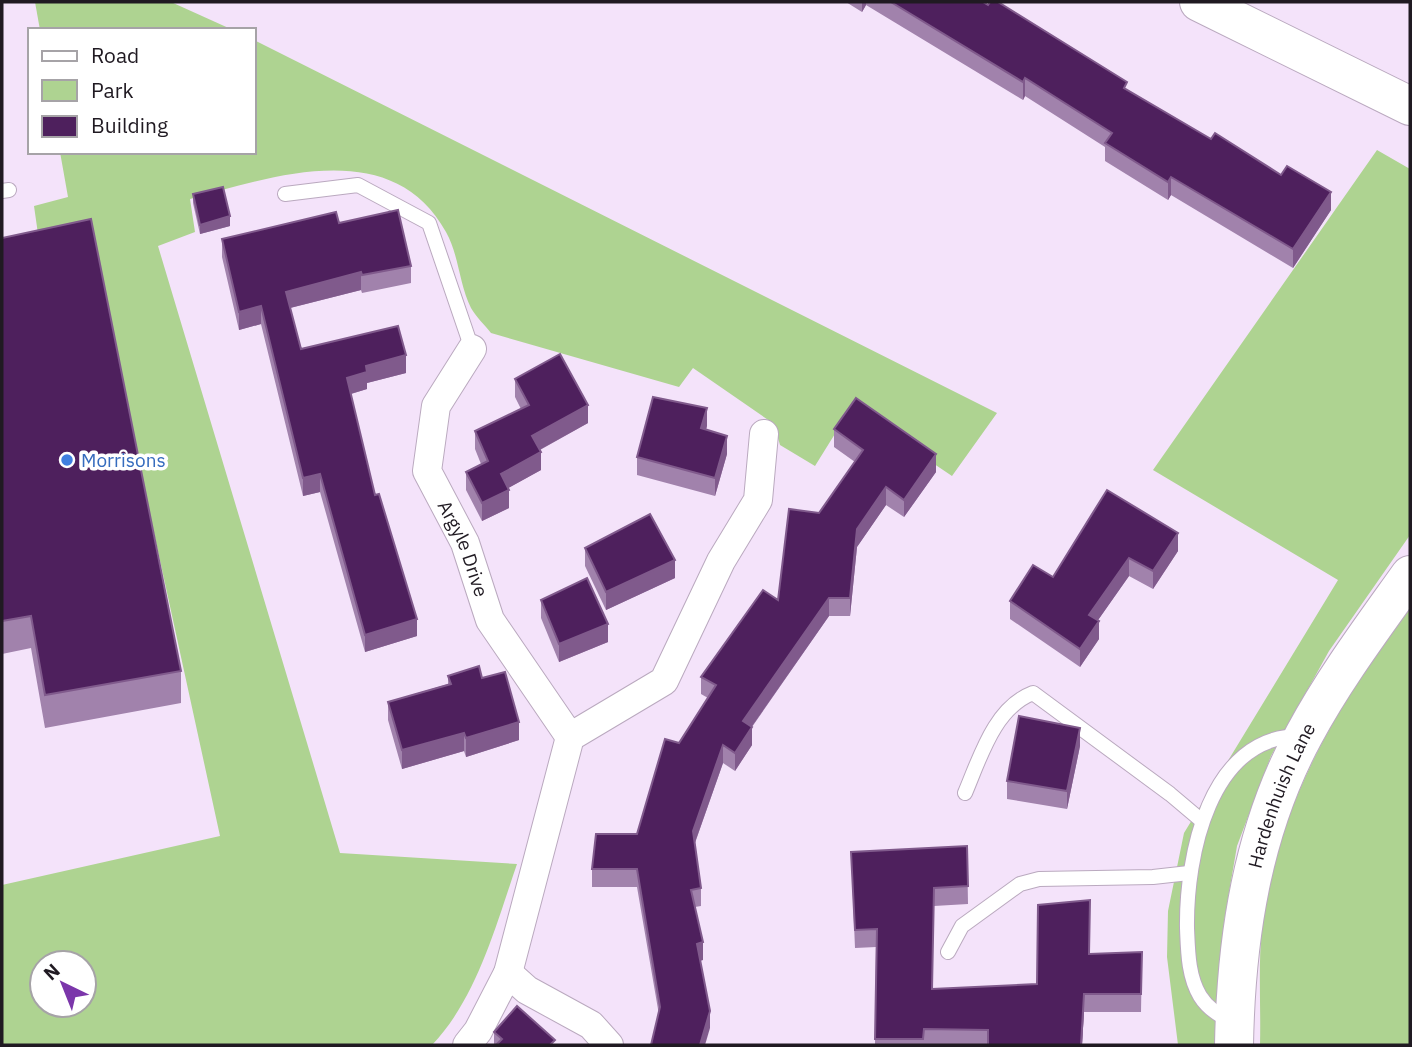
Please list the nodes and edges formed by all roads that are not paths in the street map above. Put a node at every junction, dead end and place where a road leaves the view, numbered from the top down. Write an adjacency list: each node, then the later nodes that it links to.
1 (1199, 2): 2 (main road)
2 (1409, 102)
3 (285, 194): 4 (lane)
4 (472, 349): 8 (street, Argyle Drive)
5 (764, 434): 8 (street)
6 (1410, 575): 7 (main road, Hardenhuish Lane)
7 (1303, 736): 10 (lane); 14 (main road, Hardenhuish Lane)
8 (570, 737): 13 (street)
9 (965, 793): 10 (lane)
10 (1202, 821): 11 (lane)
11 (1189, 873): 12 (lane); 14 (lane)
12 (948, 952)
13 (508, 973): 15 (street); 16 (street)
14 (1234, 1034)
15 (467, 1045)
16 (609, 1045)

